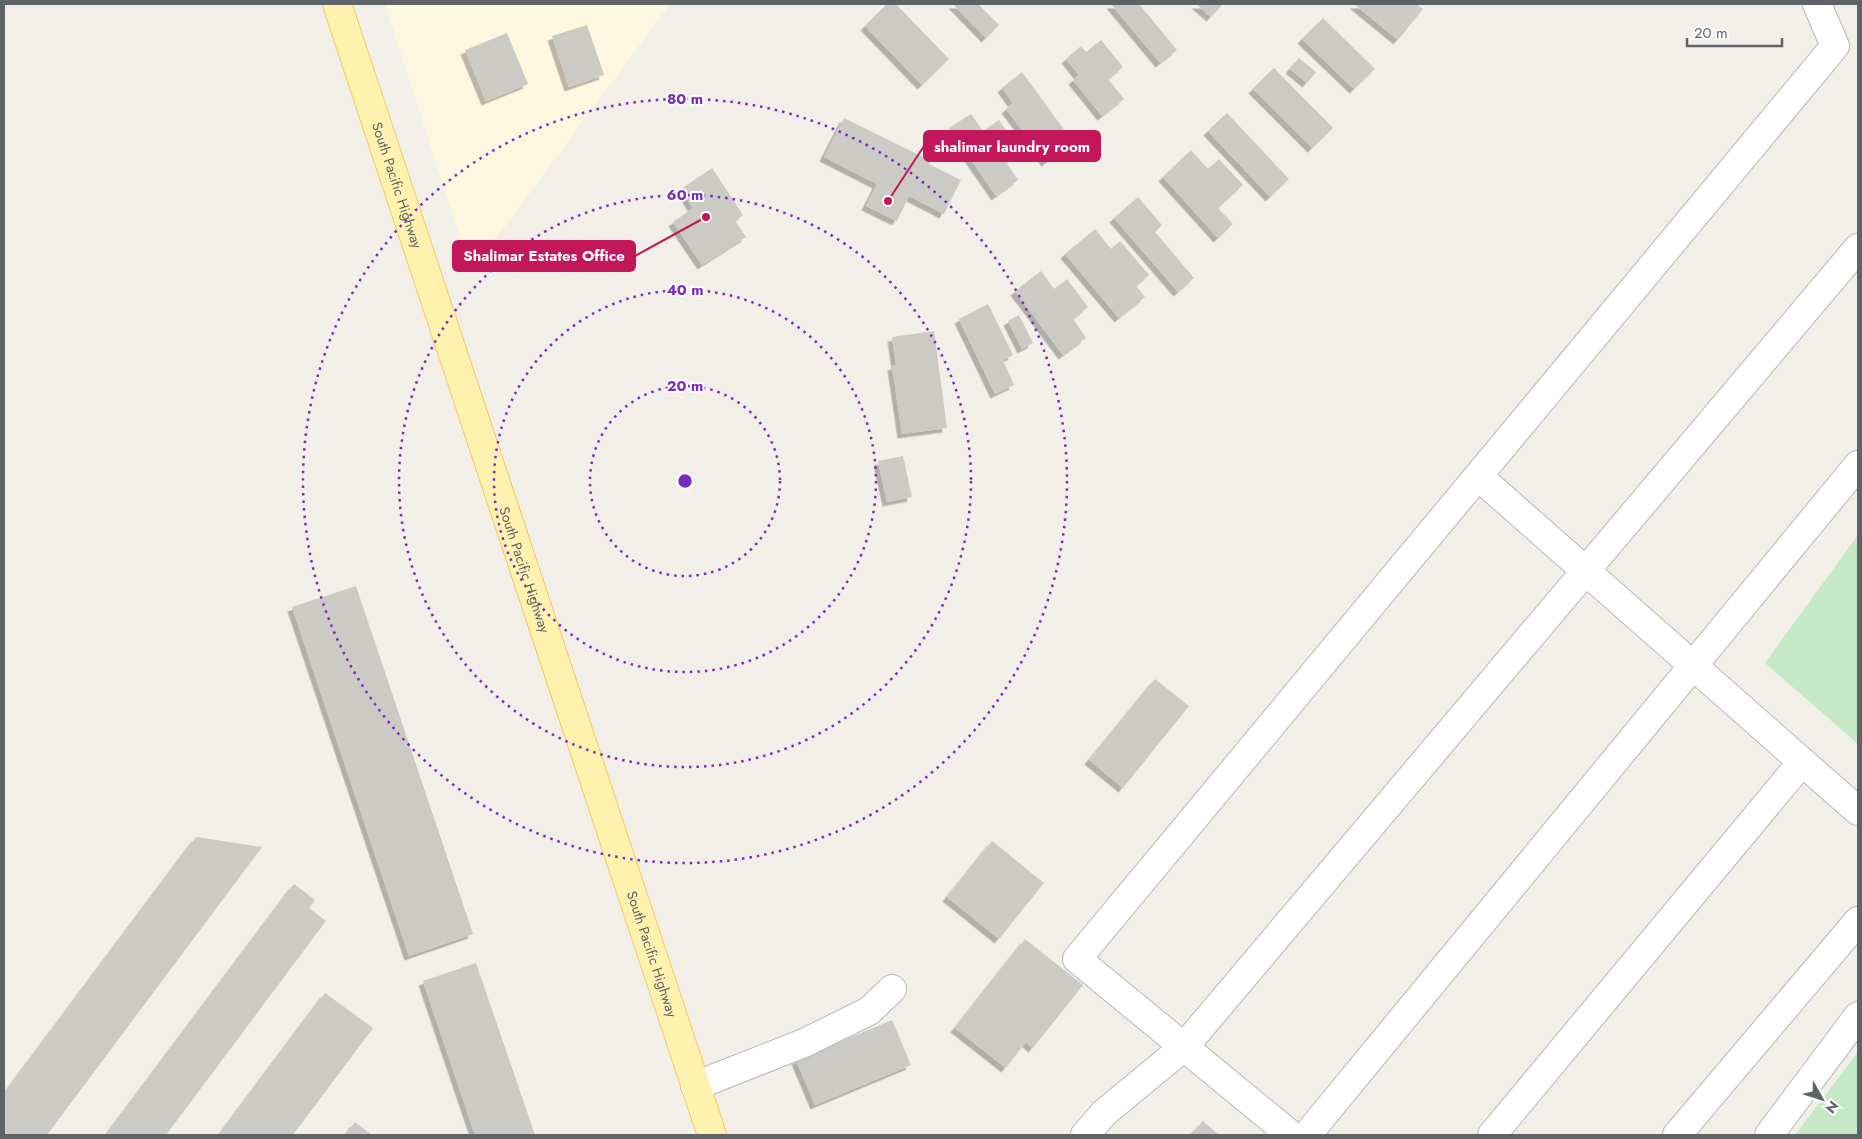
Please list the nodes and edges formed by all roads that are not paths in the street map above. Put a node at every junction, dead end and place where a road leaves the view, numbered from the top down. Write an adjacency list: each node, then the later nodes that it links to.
1 (337, 4): 14 (main road, South Pacific Highway)
2 (1817, 4): 5 (lane)
3 (1858, 248): 6 (lane)
4 (1858, 465): 7 (lane)
5 (1478, 476): 6 (lane); 13 (lane)
6 (1586, 571): 7 (lane); 13 (lane)
7 (1693, 665): 8 (lane); 18 (lane)
8 (1802, 762): 9 (lane); 19 (lane)
9 (1858, 811)
10 (1858, 921): 20 (lane)
11 (892, 989): 14 (lane)
12 (1858, 1016): 21 (lane)
13 (1184, 1047): 16 (lane); 17 (lane)
14 (695, 1086): 15 (main road, South Pacific Highway)
15 (712, 1135)
16 (1085, 1135)
17 (1291, 1135)
18 (1307, 1135)
19 (1492, 1135)
20 (1677, 1135)
21 (1769, 1135)

